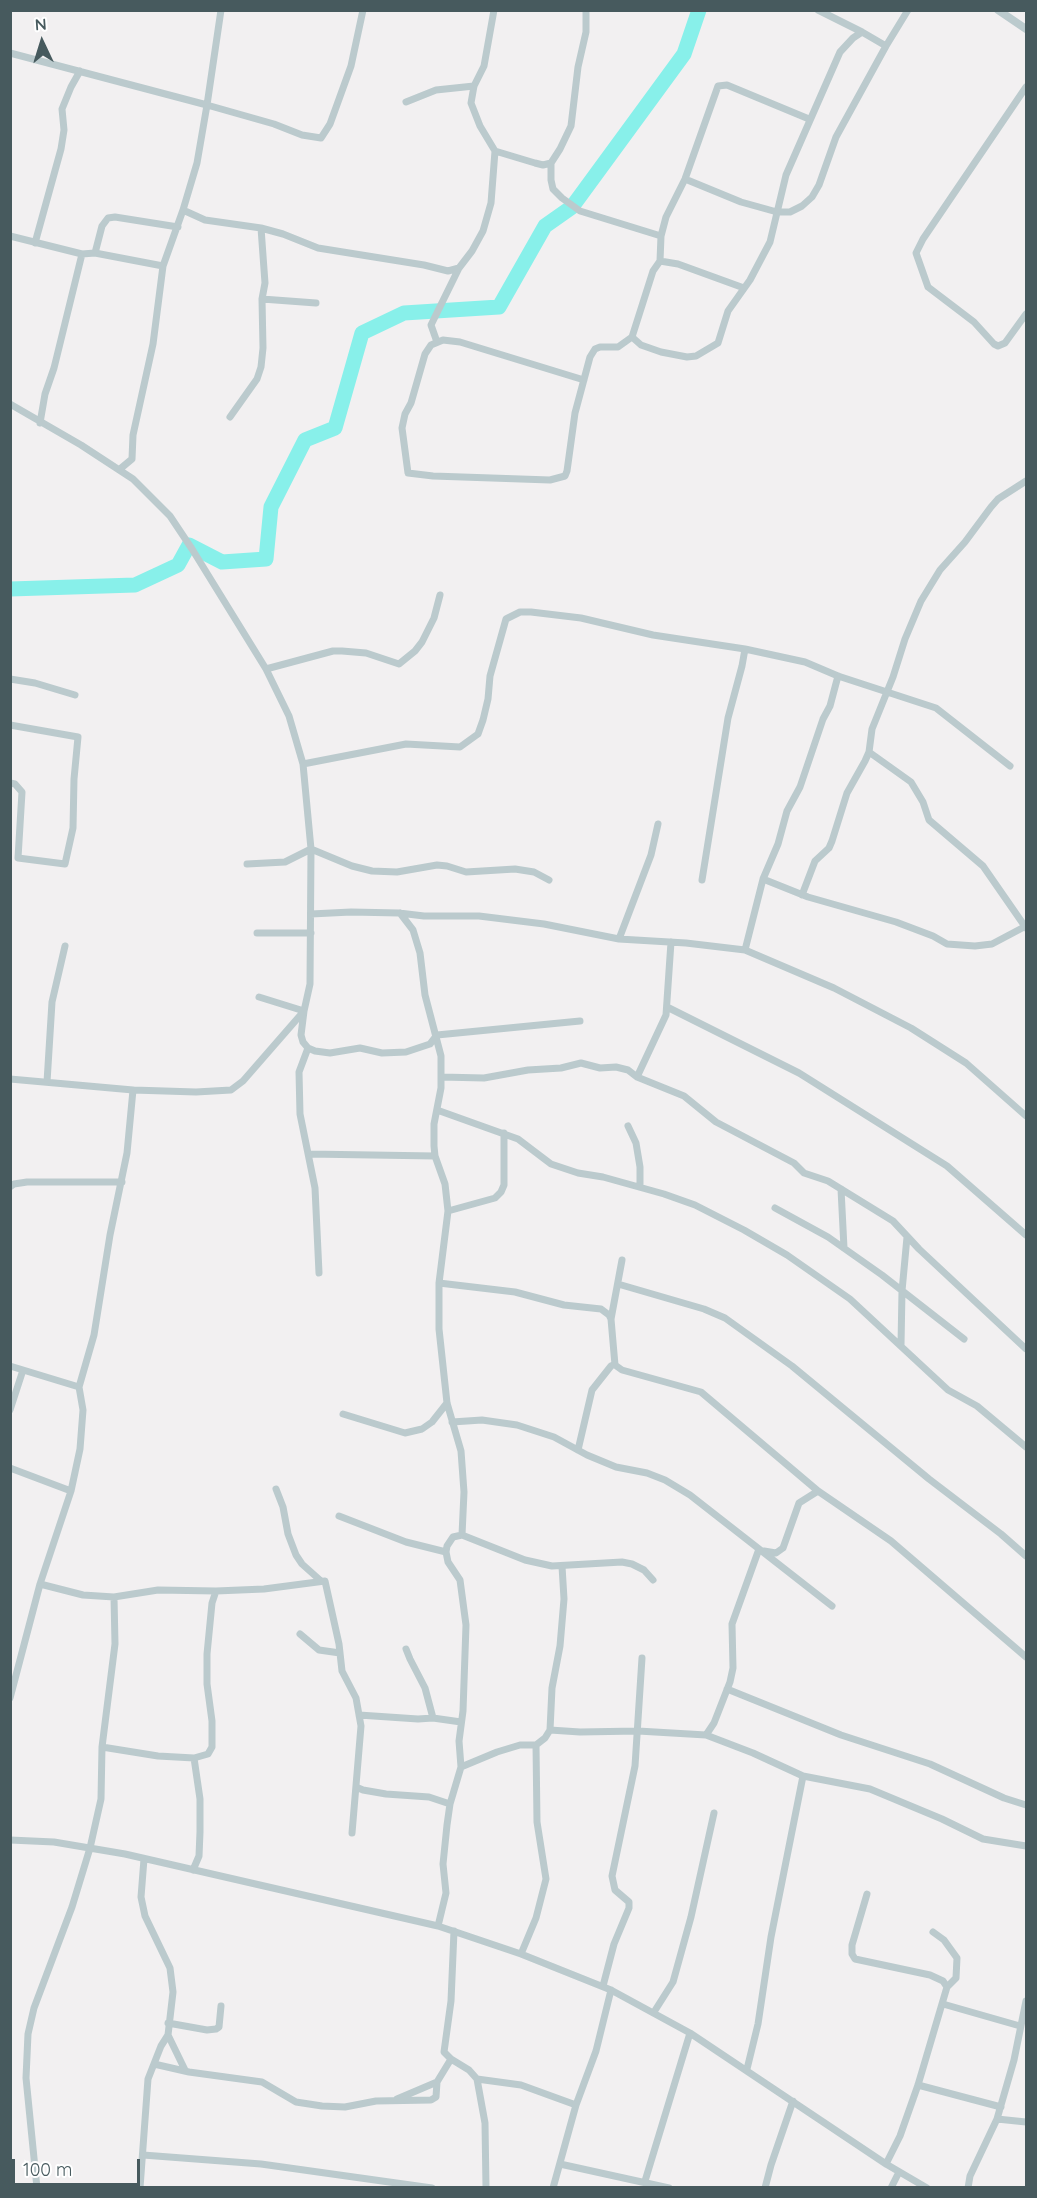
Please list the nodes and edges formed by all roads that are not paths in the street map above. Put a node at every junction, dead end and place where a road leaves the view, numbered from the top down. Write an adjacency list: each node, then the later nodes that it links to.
1 (221, 10): 16 (street)
2 (363, 10): 16 (street)
3 (494, 10): 13 (street)
4 (586, 10): 19 (street)
5 (818, 10): 9 (street)
6 (908, 10): 10 (street)
7 (998, 10): 8 (street)
8 (1026, 28)
9 (862, 32): 10 (street); 17 (street)
10 (886, 46): 22 (street)
11 (10, 53): 12 (street)
12 (80, 71): 16 (street); 27 (street)
13 (474, 86): 15 (street); 18 (street)
14 (1026, 87): 36 (street)
15 (406, 102)
16 (207, 105): 21 (street)
17 (809, 119): 20 (street); 22 (street)
18 (495, 152): 19 (street); 32 (street)
19 (551, 163): 26 (street)
20 (685, 179): 22 (street); 26 (street)
21 (183, 210): 23 (street); 24 (street)
22 (777, 212): 33 (street)
23 (178, 227): 28 (street); 31 (street)
24 (261, 228): 32 (street); 34 (street)
25 (10, 236): 27 (street)
26 (661, 236): 30 (street)
27 (35, 243): 29 (street)
28 (95, 253): 29 (street); 31 (street)
29 (82, 254): 42 (street)
30 (660, 261): 33 (street); 37 (street)
31 (163, 266): 43 (street)
32 (459, 268): 38 (street)
33 (744, 288): 37 (street)
34 (262, 299): 35 (street); 41 (street)
35 (316, 303)
36 (1026, 314)
37 (632, 338): 39 (street)
38 (437, 342): 39 (street); 39 (street)
39 (584, 380)
40 (10, 404): 42 (street)
41 (230, 417)
42 (40, 423): 43 (street)
43 (120, 469): 47 (street)
44 (1026, 481): 50 (street)
45 (440, 595): 47 (street)
46 (745, 649): 48 (street); 54 (street); 62 (street)
47 (266, 669): 54 (street)
48 (838, 676): 50 (street); 60 (street)
49 (10, 679): 51 (street)
50 (887, 692): 53 (street); 55 (street)
51 (75, 695)
52 (10, 725): 56 (street)
53 (869, 752): 63 (street); 66 (street)
54 (303, 764): 58 (street)
55 (1010, 766)
56 (10, 783)
57 (658, 824): 69 (street)
58 (311, 849): 59 (street); 61 (street); 65 (street)
59 (248, 864)
60 (763, 879): 63 (street); 72 (street)
61 (549, 880)
62 (702, 880)
63 (802, 895): 66 (street)
64 (399, 913): 65 (street); 69 (street); 77 (street)
65 (311, 914): 68 (street)
66 (1026, 926)
67 (256, 933): 68 (street)
68 (311, 933): 75 (street)
69 (619, 939): 70 (street)
70 (671, 942): 72 (street); 74 (street)
71 (65, 946): 83 (street)
72 (745, 950): 87 (street)
73 (259, 997): 75 (street)
74 (667, 1007): 80 (street); 98 (street)
75 (304, 1011): 78 (street); 85 (street)
76 (580, 1021): 77 (street)
77 (437, 1035): 78 (street); 79 (street)
78 (308, 1048): 90 (street)
79 (441, 1077): 80 (street); 86 (street)
80 (638, 1077): 95 (street)
81 (10, 1079): 82 (street)
82 (19, 1080): 83 (street); 84 (street)
83 (47, 1082): 85 (street)
84 (10, 1087)
85 (133, 1090): 92 (street)
86 (438, 1110): 89 (street); 91 (street)
87 (1026, 1116)
88 (628, 1126): 94 (street)
89 (504, 1133): 94 (street); 97 (street)
90 (309, 1154): 91 (street); 102 (street)
91 (435, 1156): 97 (street)
92 (122, 1182): 93 (street); 113 (street)
93 (10, 1187)
94 (640, 1187): 108 (street)
95 (841, 1189): 99 (street); 100 (street)
96 (775, 1208): 100 (street)
97 (448, 1211): 103 (street)
98 (1026, 1235)
99 (907, 1237): 105 (street); 109 (street)
100 (844, 1248): 105 (street)
101 (622, 1260): 104 (street)
102 (319, 1273)
103 (440, 1282): 106 (street); 114 (street)
104 (618, 1284): 106 (street); 128 (street)
105 (902, 1291): 107 (street); 108 (street)
106 (611, 1318): 123 (street)
107 (964, 1339)
108 (901, 1345): 118 (street)
109 (1026, 1349)
110 (10, 1366): 112 (street)
111 (610, 1366): 119 (street)
112 (23, 1370): 113 (street); 115 (street)
113 (79, 1387): 122 (street)
114 (447, 1403): 116 (street); 117 (street)
115 (10, 1410)
116 (343, 1414)
117 (452, 1422): 119 (street); 125 (street)
118 (1026, 1447)
119 (578, 1450): 126 (street)
120 (10, 1468): 122 (street)
121 (276, 1489): 131 (street)
122 (71, 1491): 132 (street)
123 (818, 1491): 126 (street); 139 (street)
124 (339, 1516): 127 (street)
125 (462, 1535): 127 (street); 129 (street)
126 (759, 1549): 135 (street); 141 (street)
127 (446, 1552): 145 (street)
128 (1026, 1556)
129 (562, 1566): 130 (street); 146 (street)
130 (653, 1580)
131 (321, 1581): 133 (street); 138 (street)
132 (40, 1584): 134 (street); 142 (street)
133 (216, 1591): 134 (street); 151 (street)
134 (114, 1597): 150 (street)
135 (832, 1606)
136 (300, 1634): 138 (street)
137 (406, 1649): 144 (street)
138 (340, 1653): 143 (street)
139 (1026, 1657)
140 (642, 1658): 147 (street)
141 (727, 1689): 148 (street); 156 (street)
142 (10, 1698)
143 (359, 1715): 144 (street); 154 (street)
144 (433, 1718): 145 (street)
145 (461, 1722): 152 (street)
146 (550, 1730): 147 (street); 149 (street)
147 (638, 1731): 148 (street); 169 (street)
148 (706, 1735): 153 (street)
149 (536, 1745): 152 (street); 168 (street)
150 (102, 1747): 151 (street); 161 (street)
151 (194, 1758): 163 (street)
152 (461, 1767): 155 (street)
153 (803, 1776): 160 (street); 182 (street)
154 (356, 1786): 155 (street); 158 (street)
155 (450, 1804): 165 (street)
156 (1026, 1804)
157 (714, 1813): 175 (street)
158 (352, 1833)
159 (10, 1840): 161 (street)
160 (1026, 1846)
161 (90, 1848): 162 (street); 198 (street)
162 (144, 1858): 163 (street); 176 (street)
163 (193, 1870): 165 (street)
164 (867, 1894): 170 (street)
165 (438, 1926): 166 (street)
166 (454, 1931): 168 (street); 180 (street)
167 (933, 1932): 170 (street)
168 (521, 1954): 169 (street)
169 (603, 1986): 171 (street)
170 (947, 1987): 173 (street)
171 (612, 1989): 175 (street); 189 (street)
172 (1026, 2001): 177 (street)
173 (943, 2004): 177 (street); 186 (street)
174 (221, 2006): 176 (street)
175 (654, 2012): 178 (street)
176 (168, 2023): 179 (street)
177 (1020, 2026): 190 (street)
178 (690, 2033): 182 (street); 197 (street)
179 (168, 2035): 181 (street); 183 (street)
180 (451, 2059): 184 (street); 185 (street)
181 (154, 2064): 183 (street); 193 (street)
182 (747, 2069): 188 (street)
183 (185, 2070): 187 (street)
184 (477, 2079): 189 (street); 201 (street)
185 (437, 2082): 187 (street); 187 (street)
186 (918, 2085): 190 (street); 195 (street)
187 (392, 2101)
188 (793, 2101): 195 (street); 204 (street)
189 (576, 2104): 194 (street)
190 (1001, 2107): 191 (street)
191 (998, 2119): 192 (street); 207 (street)
192 (1026, 2122)
193 (143, 2155): 199 (street); 200 (street)
194 (560, 2164): 197 (street); 202 (street)
195 (886, 2164): 196 (street)
196 (899, 2172): 205 (street); 206 (street)
197 (645, 2181): 203 (street)
198 (37, 2187)
199 (140, 2187)
200 (432, 2187)
201 (486, 2187)
202 (553, 2187)
203 (669, 2187)
204 (765, 2187)
205 (891, 2187)
206 (927, 2187)
207 (968, 2187)

